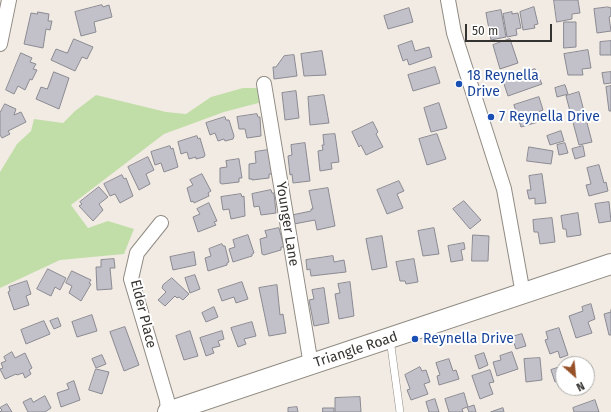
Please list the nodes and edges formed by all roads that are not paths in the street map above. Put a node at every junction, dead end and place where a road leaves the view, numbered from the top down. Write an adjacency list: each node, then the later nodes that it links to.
1 (9, 0): 3 (street)
2 (448, 0): 7 (street)
3 (0, 44)
4 (264, 84): 9 (street, Younger Lane)
5 (161, 223): 10 (street, Elder Place)
6 (611, 264): 7 (main road, Triangle Road)
7 (524, 294): 8 (main road, Triangle Road)
8 (390, 339): 9 (main road, Triangle Road); 11 (lane)
9 (311, 365): 10 (main road, Triangle Road)
10 (168, 412)
11 (400, 412)

